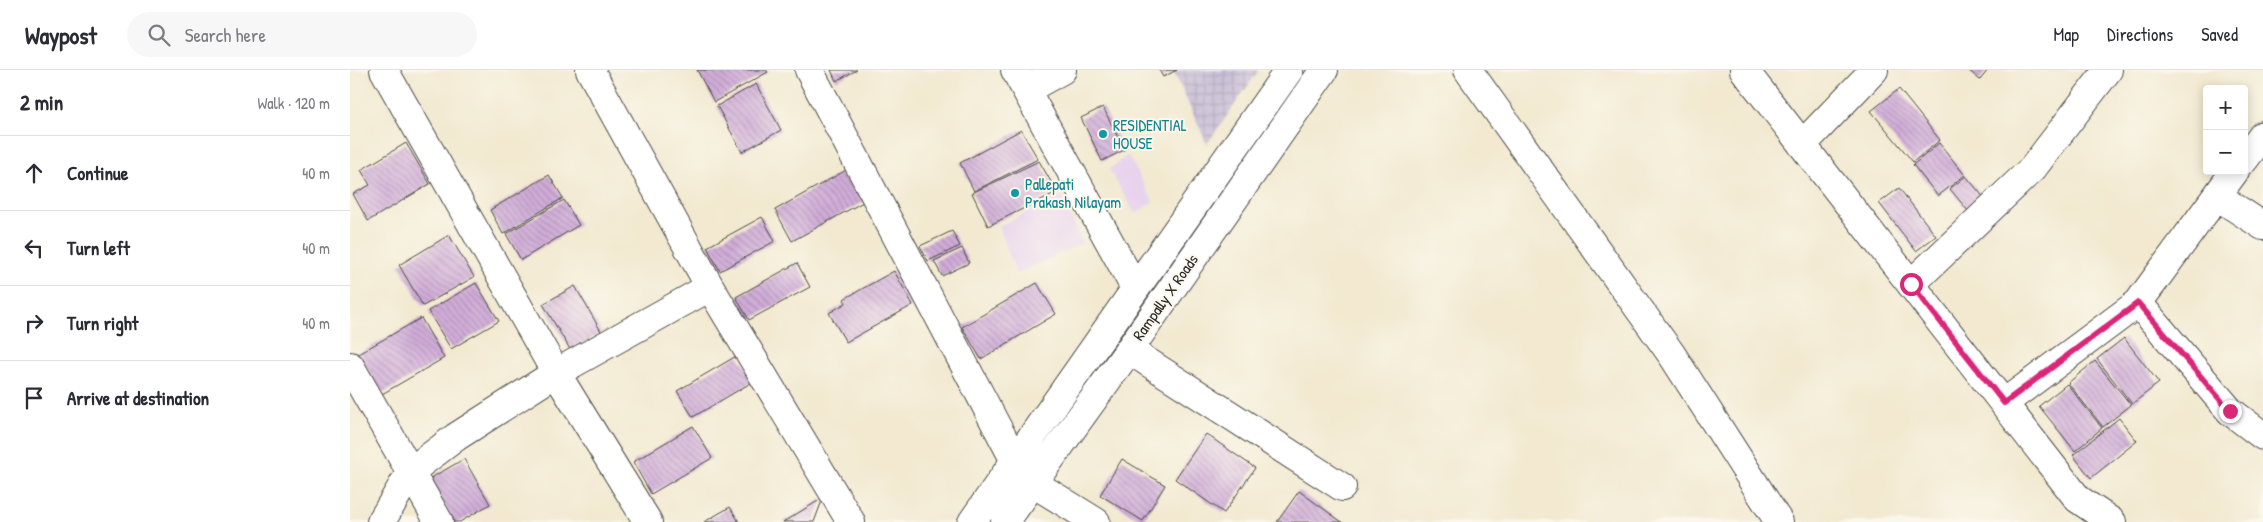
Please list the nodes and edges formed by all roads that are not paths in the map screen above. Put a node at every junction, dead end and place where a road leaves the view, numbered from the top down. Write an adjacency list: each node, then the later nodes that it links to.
1 (384, 70): 24 (street)
2 (590, 70): 19 (street)
3 (808, 70): 27 (street)
4 (1062, 70): 11 (street)
5 (1289, 70): 20 (street, Rampally X Roads)
6 (1324, 70): 22 (street, Rampally X Roads)
7 (1468, 70): 38 (street)
8 (1744, 70): 13 (street)
9 (1874, 70): 13 (street)
10 (2105, 71): 18 (street)
11 (1021, 80): 20 (street)
12 (2263, 135): 14 (street)
13 (1802, 144): 18 (street)
14 (2248, 155)
15 (2232, 175): 16 (street)
16 (2216, 196): 17 (street); 21 (street)
17 (2263, 226)
18 (1911, 284): 25 (street)
19 (710, 287): 24 (street); 34 (street)
20 (1135, 288): 27 (street, Rampally X Roads)
21 (2138, 303): 25 (street); 26 (street)
22 (1129, 350): 29 (street, Rampally X Roads); 30 (street)
23 (350, 366): 28 (street)
24 (556, 373): 28 (street); 33 (street)
25 (2004, 403): 39 (street)
26 (2263, 436)
27 (1015, 461): 35 (street, Rampally X Roads)
28 (411, 470): 31 (street); 32 (street)
29 (1033, 483): 36 (street, Rampally X Roads); 37 (street)
30 (1342, 488)
31 (381, 522)
32 (440, 522)
33 (648, 522)
34 (851, 522)
35 (972, 522)
36 (1005, 522)
37 (1096, 522)
38 (1779, 522)
39 (2112, 522)

